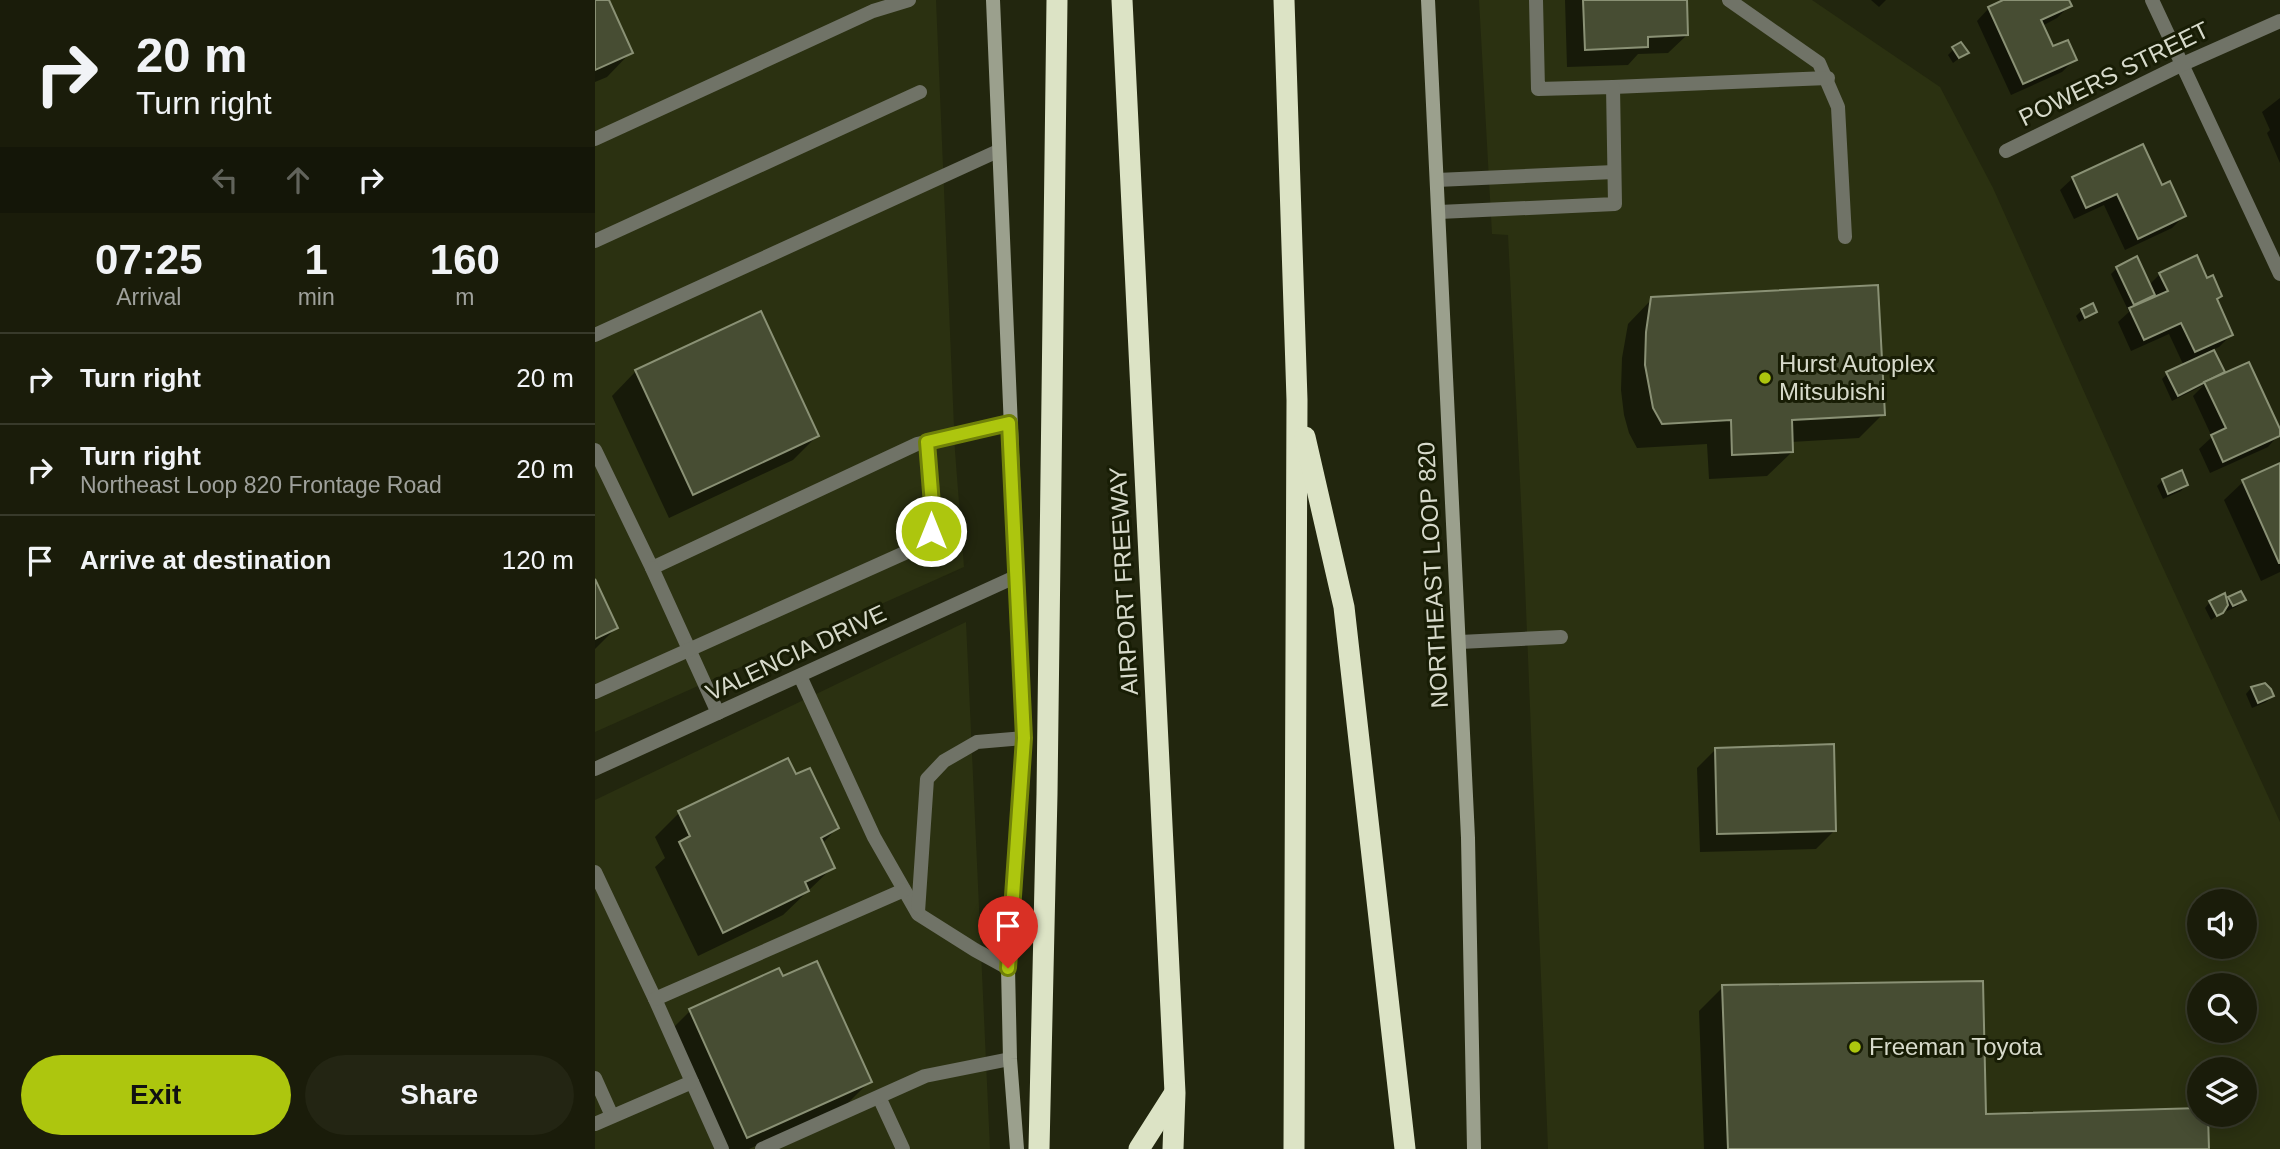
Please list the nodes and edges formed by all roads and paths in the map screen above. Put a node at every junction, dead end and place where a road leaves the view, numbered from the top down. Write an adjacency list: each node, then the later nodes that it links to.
1 (909, 0): 10 (street)
2 (993, 0): 17 (main road)
3 (1057, 0): 57 (highway)
4 (1122, 0): 49 (highway, AIRPORT FREEWAY)
5 (1283, 0): 26 (highway)
6 (1428, 0): 20 (main road, NORTHEAST LOOP 820)
7 (1536, 0): 14 (street)
8 (1729, 0): 13 (street)
9 (2152, 0): 12 (street)
10 (871, 4): 16 (street)
11 (2280, 21): 12 (street, POWERS STREET)
12 (2183, 64): 18 (street, POWERS STREET); 24 (street)
13 (1828, 78): 14 (street); 22 (street)
14 (1613, 87): 19 (street)
15 (920, 92): 23 (street)
16 (595, 139)
17 (998, 151): 25 (street); 27 (main road)
18 (2006, 151)
19 (1614, 172): 20 (street); 21 (street)
20 (1437, 180): 21 (main road, NORTHEAST LOOP 820)
21 (1439, 212): 34 (main road, NORTHEAST LOOP 820)
22 (1845, 237)
23 (595, 241)
24 (2280, 274)
25 (595, 335)
26 (1297, 400): 60 (highway); 61 (highway)
27 (1009, 423): 28 (street); 32 (main road)
28 (927, 442): 31 (street); 35 (street)
29 (595, 450): 30 (street)
30 (600, 471): 31 (street)
31 (652, 568): 35 (street)
32 (1016, 577): 36 (street, VALENCIA DRIVE); 39 (main road)
33 (1561, 637): 34 (street)
34 (1460, 642): 62 (main road, NORTHEAST LOOP 820)
35 (688, 648): 37 (street); 38 (street)
36 (800, 676): 38 (street, VALENCIA DRIVE); 42 (street)
37 (595, 692)
38 (718, 713): 40 (street, VALENCIA DRIVE)
39 (1024, 738): 43 (street); 44 (main road)
40 (595, 769)
41 (595, 872): 45 (street)
42 (904, 890): 43 (street); 45 (street)
43 (918, 914): 44 (street)
44 (1008, 968): 46 (main road)
45 (655, 999): 48 (street)
46 (1010, 1059): 50 (street); 56 (main road)
47 (595, 1078): 51 (street)
48 (692, 1082): 51 (street); 53 (street)
49 (1175, 1093): 58 (highway); 59 (highway, AIRPORT FREEWAY)
50 (879, 1097): 54 (street); 55 (street)
51 (612, 1116): 52 (street)
52 (595, 1124)
53 (722, 1149)
54 (762, 1149)
55 (903, 1149)
56 (1017, 1149)
57 (1038, 1149)
58 (1139, 1149)
59 (1173, 1149)
60 (1294, 1149)
61 (1405, 1149)
62 (1474, 1149)

